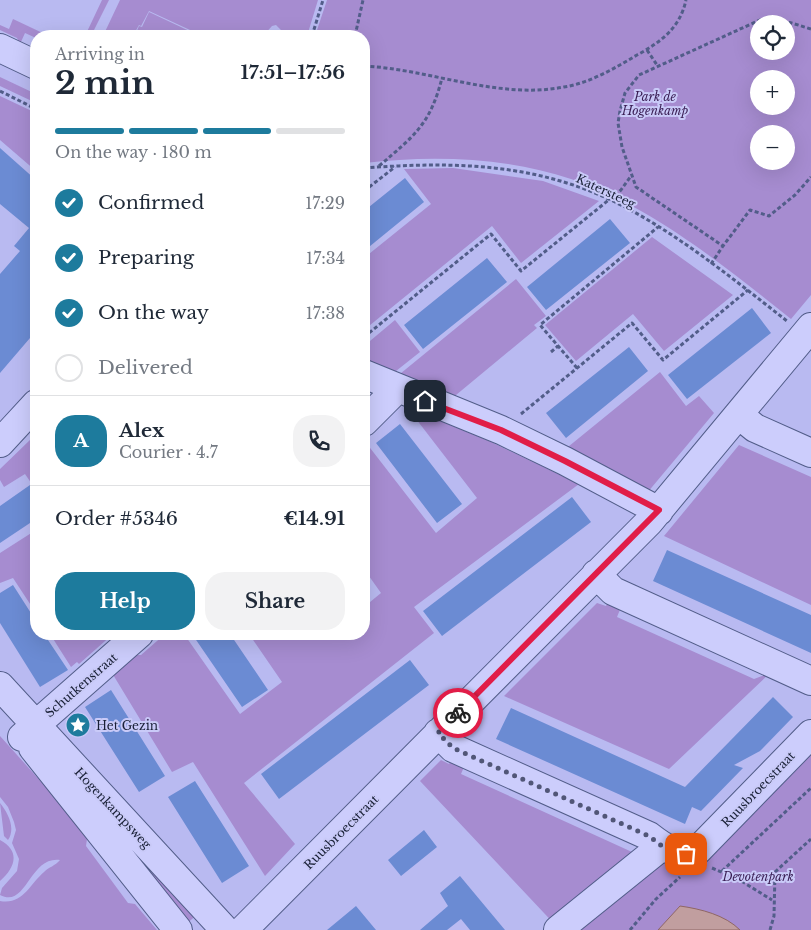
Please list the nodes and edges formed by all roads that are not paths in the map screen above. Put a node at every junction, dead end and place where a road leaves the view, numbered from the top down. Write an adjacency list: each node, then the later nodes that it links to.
1 (0, 48): 2 (street)
2 (30, 62)
3 (808, 331): 7 (street, Ruusbroecstraat)
4 (370, 377): 5 (street)
5 (397, 389): 8 (street); 11 (street)
6 (30, 410): 9 (street)
7 (739, 415): 10 (street); 11 (street, Ruusbroecstraat)
8 (370, 416)
9 (0, 443)
10 (811, 453)
11 (659, 510): 12 (street, Ruusbroecstraat)
12 (596, 574): 14 (street); 18 (street, Ruusbroecstraat)
13 (132, 640): 17 (street, Schutkenstraat)
14 (811, 681)
15 (0, 686): 17 (street, Hogenkampsweg)
16 (0, 711): 17 (street, Hogenkampsweg)
17 (29, 730): 21 (street, Hogenkampsweg); 22 (street, Hogenkampsweg)
18 (438, 733): 20 (street); 23 (street, Ruusbroecstraat)
19 (811, 734): 20 (street, Ruusbroecstraat)
20 (662, 846): 24 (street)
21 (178, 930)
22 (225, 930)
23 (243, 930)
24 (558, 930)

